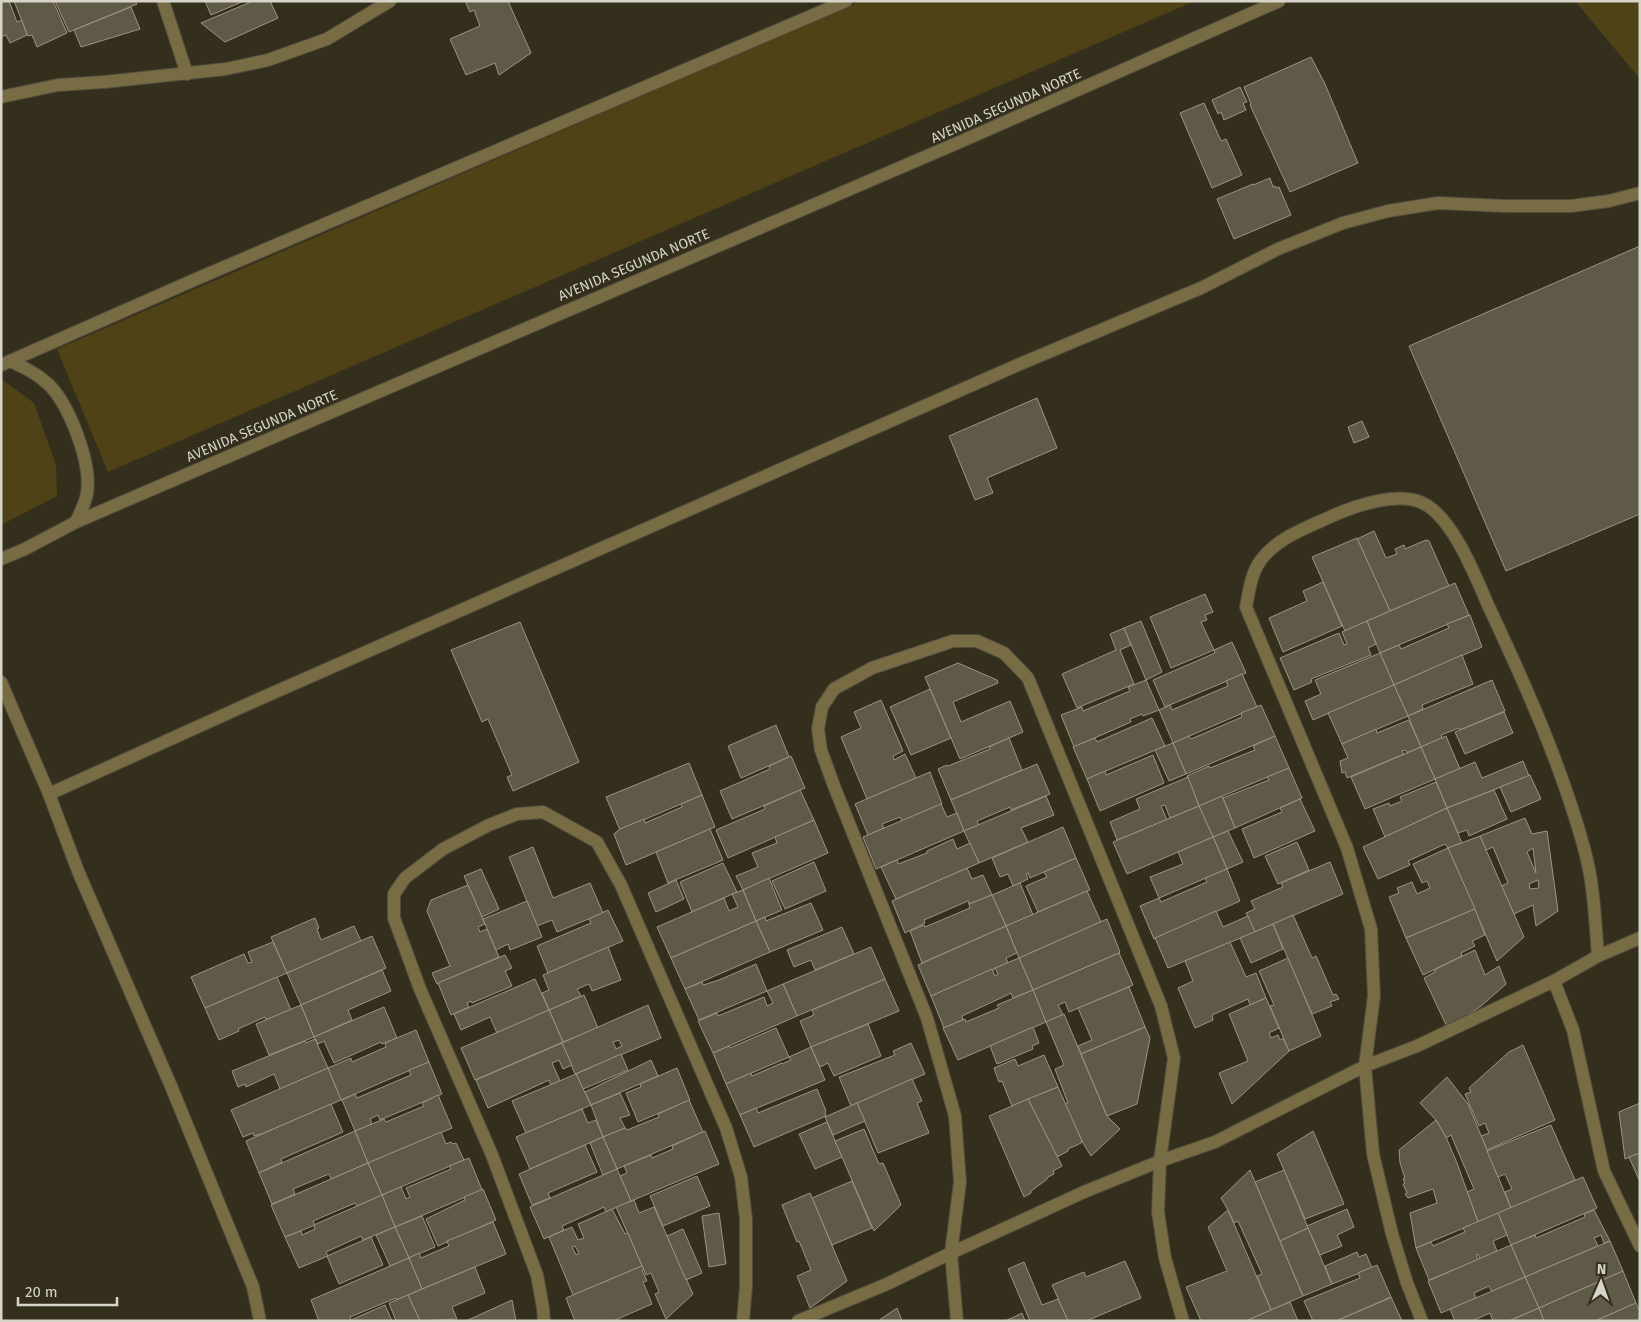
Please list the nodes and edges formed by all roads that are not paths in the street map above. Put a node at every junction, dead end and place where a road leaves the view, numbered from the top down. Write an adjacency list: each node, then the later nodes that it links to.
1 (163, 1): 5 (street)
2 (846, 1): 8 (street)
3 (1278, 1): 9 (street, AVENIDA SEGUNDA NORTE)
4 (384, 3): 5 (street)
5 (187, 74): 6 (street)
6 (1, 97)
7 (1640, 193): 12 (street)
8 (6, 363): 9 (street)
9 (76, 522): 10 (street, AVENIDA SEGUNDA NORTE)
10 (1, 558)
11 (1, 682): 12 (street)
12 (50, 794): 20 (street)
13 (1640, 938): 14 (street)
14 (1598, 956): 15 (street); 16 (street)
15 (1554, 981): 16 (street); 18 (street)
16 (1365, 1066): 17 (street); 26 (street)
17 (1160, 1161): 19 (street); 19 (street); 25 (street)
18 (1640, 1246)
19 (951, 1253): 23 (street); 24 (street)
20 (260, 1321)
21 (544, 1321): 22 (street)
22 (743, 1321)
23 (798, 1321)
24 (957, 1321)
25 (1183, 1321)
26 (1422, 1321)

